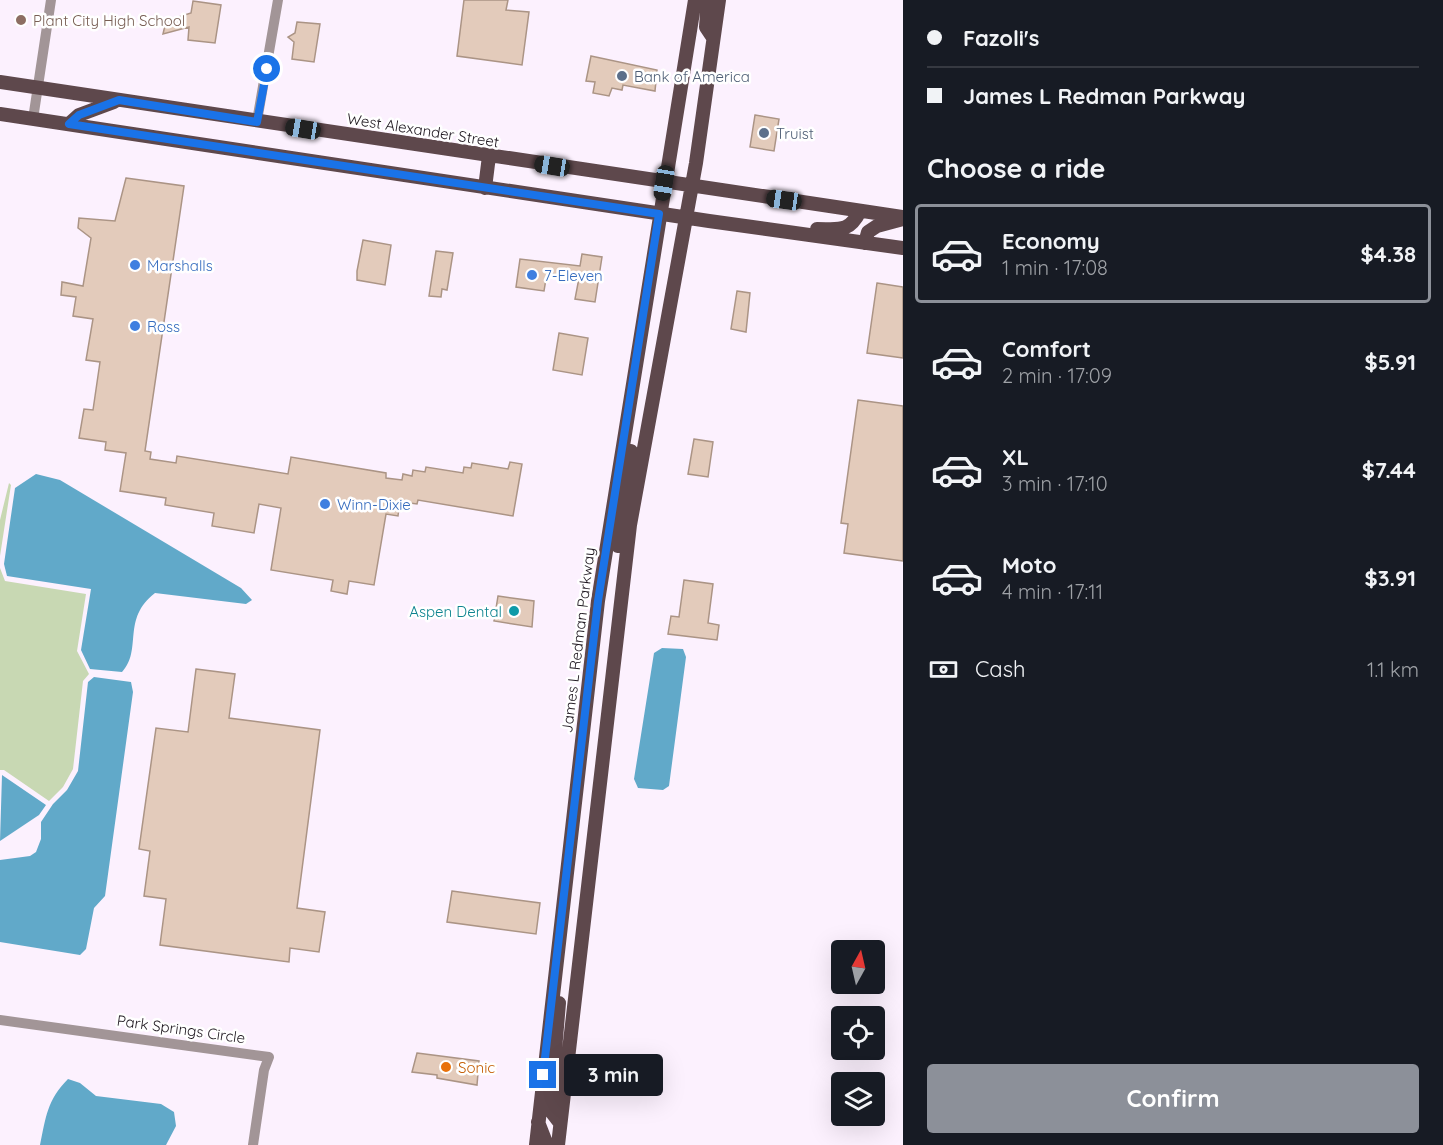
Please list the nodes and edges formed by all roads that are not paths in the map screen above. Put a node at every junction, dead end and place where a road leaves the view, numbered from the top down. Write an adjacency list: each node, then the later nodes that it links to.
1 (51, 0): 8 (street)
2 (278, 0): 12 (street)
3 (695, 0): 15 (main road, James L Redman Parkway)
4 (708, 0): 6 (main road)
5 (719, 0): 6 (main road)
6 (714, 38): 16 (main road)
7 (0, 82): 8 (main road, West Alexander Street)
8 (39, 88): 9 (main road, West Alexander Street); 11 (street)
9 (119, 100): 12 (main road, West Alexander Street); 13 (main road)
10 (0, 114): 11 (main road)
11 (33, 119): 13 (main road)
12 (257, 122): 14 (main road, West Alexander Street)
13 (69, 124): 17 (main road)
14 (489, 156): 15 (main road, West Alexander Street); 17 (main road)
15 (664, 183): 16 (main road, West Alexander Street); 19 (main road, James L Redman Parkway)
16 (691, 187): 18 (main road, West Alexander Street); 20 (main road)
17 (485, 188): 19 (main road)
18 (860, 211): 21 (main road, West Alexander Street); 22 (main road)
19 (659, 214): 20 (main road); 25 (main road, James L Redman Parkway)
20 (686, 218): 22 (main road); 27 (main road)
21 (903, 218): 23 (main road)
22 (776, 229): 23 (main road)
23 (865, 243): 24 (main road)
24 (903, 248)
25 (632, 384): 26 (main road, James L Redman Parkway); 27 (main road)
26 (616, 483): 28 (main road); 29 (main road, James L Redman Parkway)
27 (636, 492): 28 (main road)
28 (616, 638): 32 (main road)
29 (554, 983): 31 (main road, James L Redman Parkway); 32 (main road)
30 (0, 1020): 33 (street, Park Springs Circle)
31 (538, 1122): 34 (main road, James L Redman Parkway); 35 (main road)
32 (560, 1124): 36 (main road)
33 (253, 1145)
34 (536, 1145)
35 (547, 1145)
36 (558, 1145)

